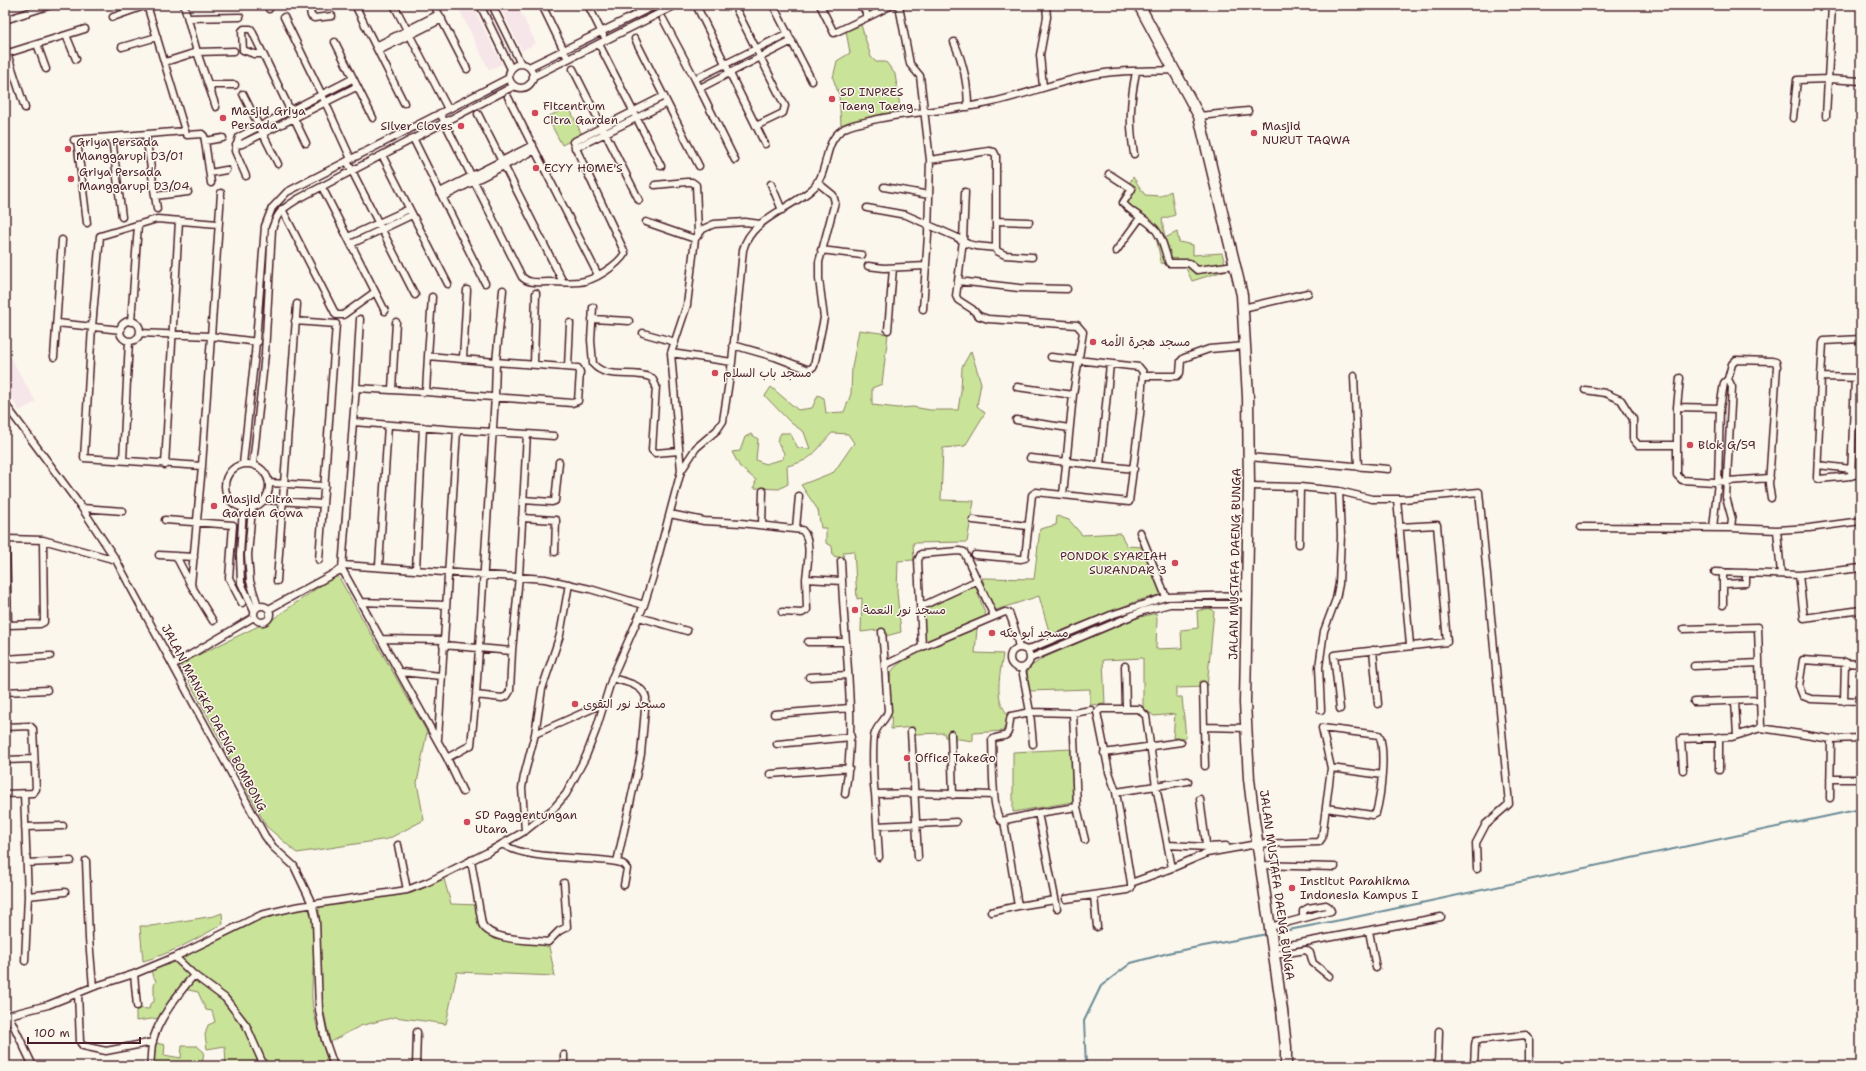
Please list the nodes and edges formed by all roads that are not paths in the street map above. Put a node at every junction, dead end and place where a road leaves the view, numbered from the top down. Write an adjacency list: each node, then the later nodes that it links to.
1 (52, 5): 32 (street)
2 (147, 5): 25 (street); 38 (street)
3 (184, 5): 30 (street)
4 (308, 5): 24 (street)
5 (356, 5): 47 (street)
6 (394, 5): 35 (street)
7 (434, 5): 28 (street)
8 (480, 5): 63 (street)
9 (492, 5): 58 (street)
10 (542, 5): 49 (street)
11 (588, 5): 34 (street)
12 (656, 5): 34 (street)
13 (676, 5): 40 (street)
14 (696, 5): 59 (street)
15 (734, 5): 48 (street)
16 (773, 5): 36 (street)
17 (820, 5): 29 (street)
18 (862, 5): 29 (street)
19 (892, 5): 29 (street)
20 (1046, 5): 80 (street)
21 (1139, 5): 65 (main road, JALAN MUSTAFA DAENG BUNGA)
22 (1832, 5): 72 (street)
23 (899, 6): 96 (street)
24 (332, 16)
25 (113, 17)
26 (240, 17): 30 (street)
27 (284, 17): 82 (street)
28 (441, 17): 35 (street); 62 (street)
29 (868, 17)
30 (188, 18): 52 (street)
31 (663, 19): 71 (street)
32 (5, 20)
33 (85, 29): 37 (street)
34 (602, 32): 40 (street); 49 (street)
35 (408, 33): 47 (street); 91 (street)
36 (788, 33): 41 (street); 48 (street)
37 (66, 35): 44 (street); 55 (street)
38 (157, 36): 46 (street); 57 (street)
39 (635, 39): 83 (street)
40 (606, 40): 45 (street)
41 (792, 40): 54 (street); 73 (street)
42 (335, 42): 70 (street)
43 (954, 42): 88 (street)
44 (38, 44): 50 (street); 61 (street)
45 (599, 44): 56 (street); 93 (street)
46 (122, 47)
47 (377, 48): 87 (street)
48 (757, 49): 54 (street); 59 (street)
49 (564, 50): 56 (street); 60 (street)
50 (6, 51): 89 (street)
51 (234, 51): 52 (street)
52 (197, 52): 57 (street); 75 (street)
53 (262, 54): 53 (street); 92 (street)
54 (760, 56): 66 (street); 106 (street)
55 (76, 59)
56 (568, 59): 68 (street)
57 (165, 62): 107 (street)
58 (522, 64): 60 (street); 63 (street)
59 (726, 64): 66 (street); 71 (street)
60 (530, 67): 68 (street)
61 (46, 69)
62 (468, 69)
63 (511, 69): 69 (street)
64 (573, 69): 108 (street)
65 (1175, 70): 67 (street); 98 (main road, JALAN MUSTAFA DAENG BUNGA)
66 (729, 72): 79 (street); 106 (street)
67 (1136, 72): 80 (street); 119 (street)
68 (534, 76): 78 (street)
69 (509, 78): 78 (street); 91 (street)
70 (352, 79): 77 (street); 82 (street)
71 (695, 79): 79 (street)
72 (1829, 79): 74 (street); 99 (street); 103 (street)
73 (812, 81)
74 (1861, 81)
75 (209, 85): 76 (street); 90 (street)
76 (235, 85)
77 (356, 86): 85 (street); 101 (street)
78 (514, 86): 104 (street)
79 (700, 88): 122 (street)
80 (1043, 88): 88 (street)
81 (243, 94): 105 (street)
82 (322, 95): 85 (street); 92 (street)
83 (664, 96): 86 (street); 93 (street)
84 (508, 97): 118 (street)
85 (325, 102): 100 (street); 121 (street)
86 (667, 102): 102 (street); 127 (street)
87 (404, 103)
88 (968, 107): 96 (street)
89 (25, 108)
90 (216, 108)
91 (448, 109): 95 (street)
92 (291, 111): 100 (street); 105 (street)
93 (634, 111): 102 (street); 108 (street)
94 (1248, 111): 98 (street)
95 (440, 113): 104 (street); 121 (street)
96 (924, 113): 123 (street); 134 (street)
97 (478, 114): 125 (street)
98 (1199, 116): 178 (main road, JALAN MUSTAFA DAENG BUNGA)
99 (1826, 116)
100 (294, 117): 109 (street); 115 (street)
101 (372, 118)
102 (637, 118): 108 (street); 126 (street)
103 (1793, 118)
104 (445, 122): 113 (street); 133 (street)
105 (260, 126): 109 (street); 117 (street)
106 (756, 126): 116 (street)
107 (185, 131): 110 (street); 114 (street)
108 (603, 131): 146 (street); 182 (street)
109 (263, 133): 117 (street); 124 (street)
110 (146, 135): 111 (street); 145 (street)
111 (112, 138): 153 (street); 159 (street)
112 (223, 138): 114 (street)
113 (413, 138): 120 (street); 143 (street)
114 (205, 141): 130 (street)
115 (306, 144)
116 (766, 144)
117 (239, 145): 132 (street)
118 (534, 148): 125 (street); 182 (street)
119 (1134, 154)
120 (382, 155): 129 (street); 150 (street)
121 (349, 160): 129 (street); 165 (street)
122 (735, 160)
123 (930, 160): 144 (street); 155 (street)
124 (278, 164)
125 (503, 164): 133 (street); 184 (street)
126 (661, 166)
127 (699, 166)
128 (226, 170): 130 (street)
129 (352, 171): 149 (street); 160 (street)
130 (210, 173): 135 (street)
131 (1109, 174): 154 (street)
132 (246, 176)
133 (473, 179): 143 (street); 184 (street)
134 (817, 182): 151 (street); 174 (street)
135 (211, 183)
136 (771, 184): 151 (street)
137 (655, 185): 168 (street)
138 (884, 187): 144 (street)
139 (324, 191): 169 (street)
140 (188, 192): 145 (street)
141 (965, 192): 171 (street)
142 (221, 193): 161 (street)
143 (442, 195): 185 (street)
144 (929, 195): 164 (street)
145 (155, 196): 148 (street)
146 (639, 200)
147 (867, 208): 164 (street)
148 (157, 209)
149 (282, 209): 166 (street); 190 (street)
150 (409, 209): 152 (street); 160 (street)
151 (782, 210): 162 (street)
152 (412, 216): 167 (street); 186 (street)
153 (122, 217)
154 (1140, 218): 175 (street); 178 (street)
155 (997, 220): 158 (street); 173 (street)
156 (179, 221): 161 (street); 163 (street); 213 (street)
157 (646, 222): 168 (street)
158 (1029, 222)
159 (87, 223)
160 (379, 223): 167 (street); 169 (street)
161 (218, 224): 214 (street)
162 (760, 224): 168 (street); 220 (street)
163 (138, 225): 204 (street); 208 (street)
164 (929, 225): 171 (street); 180 (street)
165 (265, 226): 166 (street); 217 (street)
166 (272, 229): 219 (street)
167 (382, 229): 172 (street); 193 (street)
168 (697, 236): 218 (street)
169 (348, 237): 172 (street)
170 (62, 240): 206 (street)
171 (963, 240): 173 (street); 183 (street)
172 (351, 244): 190 (street)
173 (996, 248): 177 (street)
174 (821, 250): 176 (street); 220 (street)
175 (1116, 251)
176 (862, 255)
177 (1032, 257)
178 (1236, 265): 198 (main road, JALAN MUSTAFA DAENG BUNGA)
179 (868, 266): 181 (street)
180 (926, 266): 181 (street); 197 (street)
181 (893, 268): 210 (street)
182 (598, 275): 184 (street)
183 (958, 281): 187 (street); 229 (street)
184 (563, 282)
185 (485, 283)
186 (448, 284)
187 (1067, 289)
188 (467, 290): 228 (street)
189 (503, 290): 230 (street)
190 (375, 292): 199 (street)
191 (536, 293): 232 (street)
192 (1308, 293): 198 (street)
193 (415, 295)
194 (432, 297): 225 (street)
195 (296, 304): 202 (street)
196 (593, 306): 201 (street)
197 (924, 308)
198 (1243, 308): 221 (main road, JALAN MUSTAFA DAENG BUNGA)
199 (385, 311)
200 (360, 319): 242 (street)
201 (592, 319): 203 (street); 261 (street)
202 (295, 321): 284 (street); 285 (street)
203 (629, 321)
204 (131, 322): 209 (street); 211 (street)
205 (396, 322): 243 (street)
206 (57, 323): 208 (street); 226 (street)
207 (570, 324): 234 (street)
208 (92, 327): 209 (street); 264 (street)
209 (121, 330): 216 (street)
210 (888, 330)
211 (140, 333): 213 (street); 216 (street)
212 (643, 333): 218 (street)
213 (173, 334): 214 (street); 269 (street)
214 (210, 336): 217 (street); 272 (street)
215 (1861, 339): 237 (street)
216 (129, 341): 264 (street)
217 (256, 342): 219 (street); 222 (street)
218 (675, 342): 223 (street)
219 (266, 343): 224 (street)
220 (733, 345): 231 (street)
221 (1245, 346): 235 (street); 262 (main road, JALAN MUSTAFA DAENG BUNGA)
222 (255, 353): 224 (street); 267 (street)
223 (671, 353): 231 (street); 261 (street)
224 (265, 354): 268 (street)
225 (428, 356): 228 (street); 245 (street)
226 (54, 357)
227 (1051, 357): 229 (street)
228 (463, 358): 230 (street)
229 (1078, 359): 233 (street); 246 (street)
230 (496, 362): 232 (street); 247 (street)
231 (732, 362): 277 (street)
232 (534, 364): 234 (street)
233 (1110, 364): 235 (street); 270 (street)
234 (568, 367): 247 (street)
235 (1144, 376): 276 (street)
236 (1354, 376): 273 (street)
237 (1821, 377): 239 (street); 271 (street)
238 (1680, 378): 249 (street)
239 (1858, 378): 275 (street)
240 (1728, 379): 250 (street); 280 (street); 281 (street)
241 (1017, 387): 246 (street)
242 (356, 388): 243 (street); 252 (street)
243 (392, 389): 245 (street)
244 (1585, 390): 260 (street)
245 (426, 392): 247 (street)
246 (1073, 395): 255 (street)
247 (495, 396): 257 (street)
248 (5, 404): 298 (street, JALAN MANGKA DAENG BOMBONG)
249 (1677, 407): 250 (street); 260 (street)
250 (1720, 408): 282 (street)
251 (1016, 420): 255 (street)
252 (353, 422): 253 (street); 330 (street)
253 (388, 425): 254 (street); 329 (street)
254 (424, 427): 256 (street); 332 (street)
255 (1069, 428): 266 (street)
256 (457, 430): 257 (street); 333 (street)
257 (493, 432): 258 (street); 337 (street)
258 (527, 434): 259 (street); 295 (street)
259 (554, 436)
260 (1677, 445): 282 (street)
261 (679, 451): 277 (street)
262 (1249, 457): 273 (street); 286 (main road, JALAN MUSTAFA DAENG BUNGA)
263 (1030, 458): 266 (street)
264 (123, 460): 269 (street)
265 (559, 462): 295 (street)
266 (1066, 462): 270 (street); 290 (street)
267 (243, 464): 268 (street); 299 (street)
268 (253, 464): 283 (street)
269 (165, 465): 272 (street)
270 (1100, 465): 276 (street)
271 (1818, 465): 275 (street); 279 (street)
272 (202, 466): 307 (street)
273 (1358, 467): 274 (street)
274 (1388, 468)
275 (1851, 469): 278 (street); 279 (street)
276 (1134, 470): 290 (street)
277 (681, 471): 302 (street)
278 (1859, 473): 279 (street)
279 (1851, 476)
280 (1770, 478): 281 (street); 292 (street)
281 (1726, 481): 282 (street); 314 (street)
282 (1718, 482): 313 (street)
283 (269, 483): 284 (street); 294 (street)
284 (284, 484): 285 (street); 296 (street)
285 (324, 486): 297 (street)
286 (1249, 486): 287 (street); 350 (main road, JALAN MUSTAFA DAENG BUNGA)
287 (1300, 487): 289 (street); 318 (street)
288 (764, 491): 308 (street)
289 (1339, 491): 293 (street); 411 (street)
290 (1062, 495): 309 (street)
291 (799, 496): 311 (street)
292 (1771, 498)
293 (1397, 499): 310 (street); 484 (street)
294 (264, 500): 296 (street); 300 (street)
295 (523, 500): 303 (street)
296 (283, 501): 297 (street); 342 (street)
297 (323, 504): 327 (street)
298 (82, 508): 301 (street); 326 (street, JALAN MANGKA DAENG BOMBONG)
299 (243, 508): 300 (street); 322 (street)
300 (252, 508): 323 (street)
301 (123, 511)
302 (670, 514): 308 (street); 354 (street)
303 (522, 518): 319 (street); 340 (street)
304 (165, 520): 307 (street)
305 (973, 520): 309 (street)
306 (1861, 520): 315 (street)
307 (196, 522): 325 (street); 352 (street)
308 (762, 525): 311 (street)
309 (1028, 526): 320 (street)
310 (1399, 527): 373 (street); 373 (street)
311 (796, 528): 341 (street)
312 (1582, 528): 313 (street)
313 (1713, 528): 314 (street)
314 (1731, 528): 315 (street)
315 (1777, 530): 338 (street)
316 (1140, 532): 349 (street)
317 (42, 540): 326 (street); 365 (street); 365 (street)
318 (1299, 544)
319 (555, 552)
320 (975, 554)
321 (159, 555): 324 (street)
322 (240, 555): 323 (street); 360 (street)
323 (248, 555): 360 (street)
324 (176, 556): 325 (street); 347 (street)
325 (194, 557): 347 (street)
326 (116, 560): 386 (street, JALAN MANGKA DAENG BOMBONG)
327 (319, 560)
328 (841, 561): 343 (street)
329 (379, 566): 330 (street); 332 (street)
330 (343, 567): 351 (street); 358 (street)
331 (1861, 568): 339 (street)
332 (416, 569): 333 (street)
333 (449, 571): 337 (street); 355 (street)
334 (1715, 572): 335 (street)
335 (1723, 572): 336 (street); 346 (street)
336 (1746, 573): 338 (street); 346 (street)
337 (483, 574): 340 (street); 375 (street)
338 (1781, 574): 339 (street)
339 (1799, 575): 359 (street)
340 (519, 576): 345 (street); 377 (street)
341 (806, 580): 343 (street); 361 (street)
342 (277, 581)
343 (842, 581): 371 (street)
344 (976, 581): 357 (street); 357 (street); 362 (street)
345 (569, 584): 354 (street); 420 (street)
346 (1723, 584): 356 (street)
347 (192, 585): 364 (street)
348 (1227, 595): 349 (street); 350 (street); 353 (street)
349 (1166, 597): 378 (street)
350 (1247, 599): 353 (street); 417 (main road, JALAN MUSTAFA DAENG BUNGA)
351 (361, 602): 355 (street); 369 (street)
352 (242, 603)
353 (1227, 603): 381 (street)
354 (644, 605): 363 (street)
355 (446, 606): 372 (street)
356 (1723, 606)
357 (920, 607): 374 (street)
358 (269, 609): 360 (street); 360 (street)
359 (1861, 610)
360 (256, 611): 386 (street)
361 (782, 612)
362 (994, 616): 374 (street); 376 (street)
363 (639, 617): 367 (street); 395 (street)
364 (213, 621)
365 (7, 625)
366 (1683, 629): 384 (street)
367 (687, 631)
368 (882, 632): 387 (street)
369 (382, 639): 372 (street); 391 (street)
370 (808, 642): 371 (street)
371 (845, 642): 392 (street)
372 (443, 643): 375 (street); 393 (street)
373 (1410, 645): 379 (street)
374 (922, 647): 387 (street)
375 (478, 648): 377 (street); 399 (street)
376 (1017, 648): 378 (street); 390 (street)
377 (512, 650): 399 (street)
378 (1027, 650): 381 (street)
379 (1372, 650): 406 (street); 409 (street)
380 (50, 656): 382 (street)
381 (1031, 658): 390 (street)
382 (5, 659)
383 (1845, 662): 385 (street); 403 (street); 403 (street)
384 (1759, 663): 389 (street); 401 (street)
385 (1861, 664)
386 (174, 665): 494 (street, JALAN MANGKA DAENG BOMBONG)
387 (885, 665): 448 (street)
388 (1125, 666): 408 (street)
389 (1694, 666)
390 (1022, 669): 412 (street)
391 (401, 672): 393 (street); 427 (street)
392 (848, 675): 394 (street); 407 (street)
393 (441, 676): 427 (street)
394 (809, 677)
395 (612, 678): 405 (street); 479 (street)
396 (1203, 685): 416 (street)
397 (47, 690): 398 (street)
398 (5, 692)
399 (476, 695): 433 (street)
400 (1735, 700): 401 (street); 404 (street); 422 (street)
401 (1760, 700): 418 (street)
402 (1861, 700): 403 (street)
403 (1844, 701)
404 (1694, 702)
405 (603, 704): 420 (street); 467 (street)
406 (1378, 704)
407 (850, 708): 414 (street); 423 (street)
408 (1126, 708): 431 (street); 432 (street)
409 (1340, 709)
410 (1091, 710): 413 (street)
411 (1321, 710)
412 (1030, 712): 413 (street); 430 (street); 455 (street)
413 (1073, 713): 458 (street)
414 (774, 714)
415 (5, 727): 434 (street)
416 (1204, 727): 417 (street); 436 (street)
417 (1246, 728): 470 (main road, JALAN MUSTAFA DAENG BUNGA)
418 (1761, 728): 422 (street); 426 (street)
419 (911, 731): 450 (street)
420 (535, 734): 467 (street)
421 (951, 734): 454 (street)
422 (1737, 735): 424 (street)
423 (851, 737): 429 (street); 437 (street)
424 (1719, 737): 439 (street); 440 (street)
425 (1861, 738): 426 (street)
426 (1831, 739): 443 (street)
427 (438, 741): 433 (street)
428 (1181, 742): 431 (street)
429 (777, 744)
430 (1033, 744)
431 (1152, 747): 432 (street); 446 (street)
432 (1104, 753): 449 (street)
433 (447, 758): 447 (street)
434 (34, 759): 435 (street); 452 (street)
435 (5, 760)
436 (1205, 766)
437 (849, 768): 441 (street); 453 (street)
438 (1331, 768): 442 (street); 442 (street); 459 (street)
439 (1683, 770)
440 (1719, 770)
441 (770, 774)
442 (1382, 775): 459 (street)
443 (1830, 779): 444 (street); 456 (street)
444 (1858, 779)
445 (1188, 781): 446 (street)
446 (1156, 786): 449 (street); 472 (street)
447 (463, 792)
448 (875, 792): 450 (street); 465 (street)
449 (1116, 792): 486 (street)
450 (914, 793): 454 (street); 463 (street)
451 (5, 794): 452 (street)
452 (24, 794): 466 (street)
453 (844, 794)
454 (953, 795): 455 (street)
455 (994, 795): 461 (street)
456 (1830, 798)
457 (1200, 799): 473 (street)
458 (1077, 807): 460 (street); 468 (street)
459 (1326, 808): 470 (street)
460 (1038, 813): 461 (street); 493 (street)
461 (1004, 821): 495 (street)
462 (956, 822): 463 (street)
463 (916, 823): 465 (street); 475 (street)
464 (63, 826): 466 (street)
465 (877, 826): 474 (street)
466 (25, 827): 480 (street)
467 (525, 831): 469 (street)
468 (1085, 840)
469 (502, 844): 476 (street); 479 (street)
470 (1257, 844): 473 (street); 481 (main road, JALAN MUSTAFA DAENG BUNGA)
471 (398, 845): 488 (street)
472 (1168, 845): 473 (street); 483 (street)
473 (1207, 850): 483 (street)
474 (879, 857)
475 (918, 857)
476 (471, 860): 485 (street); 488 (street)
477 (71, 861): 480 (street)
478 (86, 861): 510 (street)
479 (617, 862): 487 (street)
480 (27, 863): 490 (street)
481 (1260, 865): 482 (street); 501 (main road, JALAN MUSTAFA DAENG BUNGA)
482 (1335, 866)
483 (1172, 868): 486 (street)
484 (1477, 869)
485 (564, 883)
486 (1131, 883): 491 (street)
487 (624, 885)
488 (407, 890): 494 (street)
489 (65, 892): 490 (street)
490 (28, 896): 505 (street)
491 (1094, 896): 492 (street); 500 (street)
492 (1066, 899)
493 (1055, 900): 495 (street); 496 (street)
494 (312, 906): 504 (street); 521 (street, JALAN MANGKA DAENG BOMBONG)
495 (1018, 906): 497 (street)
496 (1056, 908)
497 (991, 912)
498 (1441, 916): 502 (street)
499 (1303, 918): 501 (street)
500 (1097, 927)
501 (1270, 928): 503 (main road, JALAN MUSTAFA DAENG BUNGA)
502 (1369, 931): 503 (street); 506 (street)
503 (1273, 949): 509 (street); 524 (main road, JALAN MUSTAFA DAENG BUNGA)
504 (175, 957): 507 (street); 508 (street)
505 (25, 961)
506 (1376, 968)
507 (134, 974): 510 (street); 512 (street)
508 (194, 975): 516 (street); 520 (street)
509 (1329, 976)
510 (93, 987): 511 (street)
511 (78, 993): 513 (street); 516 (street)
512 (137, 1006)
513 (7, 1016): 518 (street)
514 (1439, 1031): 525 (street)
515 (417, 1032): 522 (street)
516 (153, 1042): 519 (street)
517 (564, 1055): 523 (street)
518 (33, 1066)
519 (150, 1066)
520 (264, 1066)
521 (334, 1066)
522 (416, 1066)
523 (564, 1066)
524 (1286, 1066)
525 (1438, 1066)
526 (1474, 1066): 527 (street)
527 (1529, 1066)

